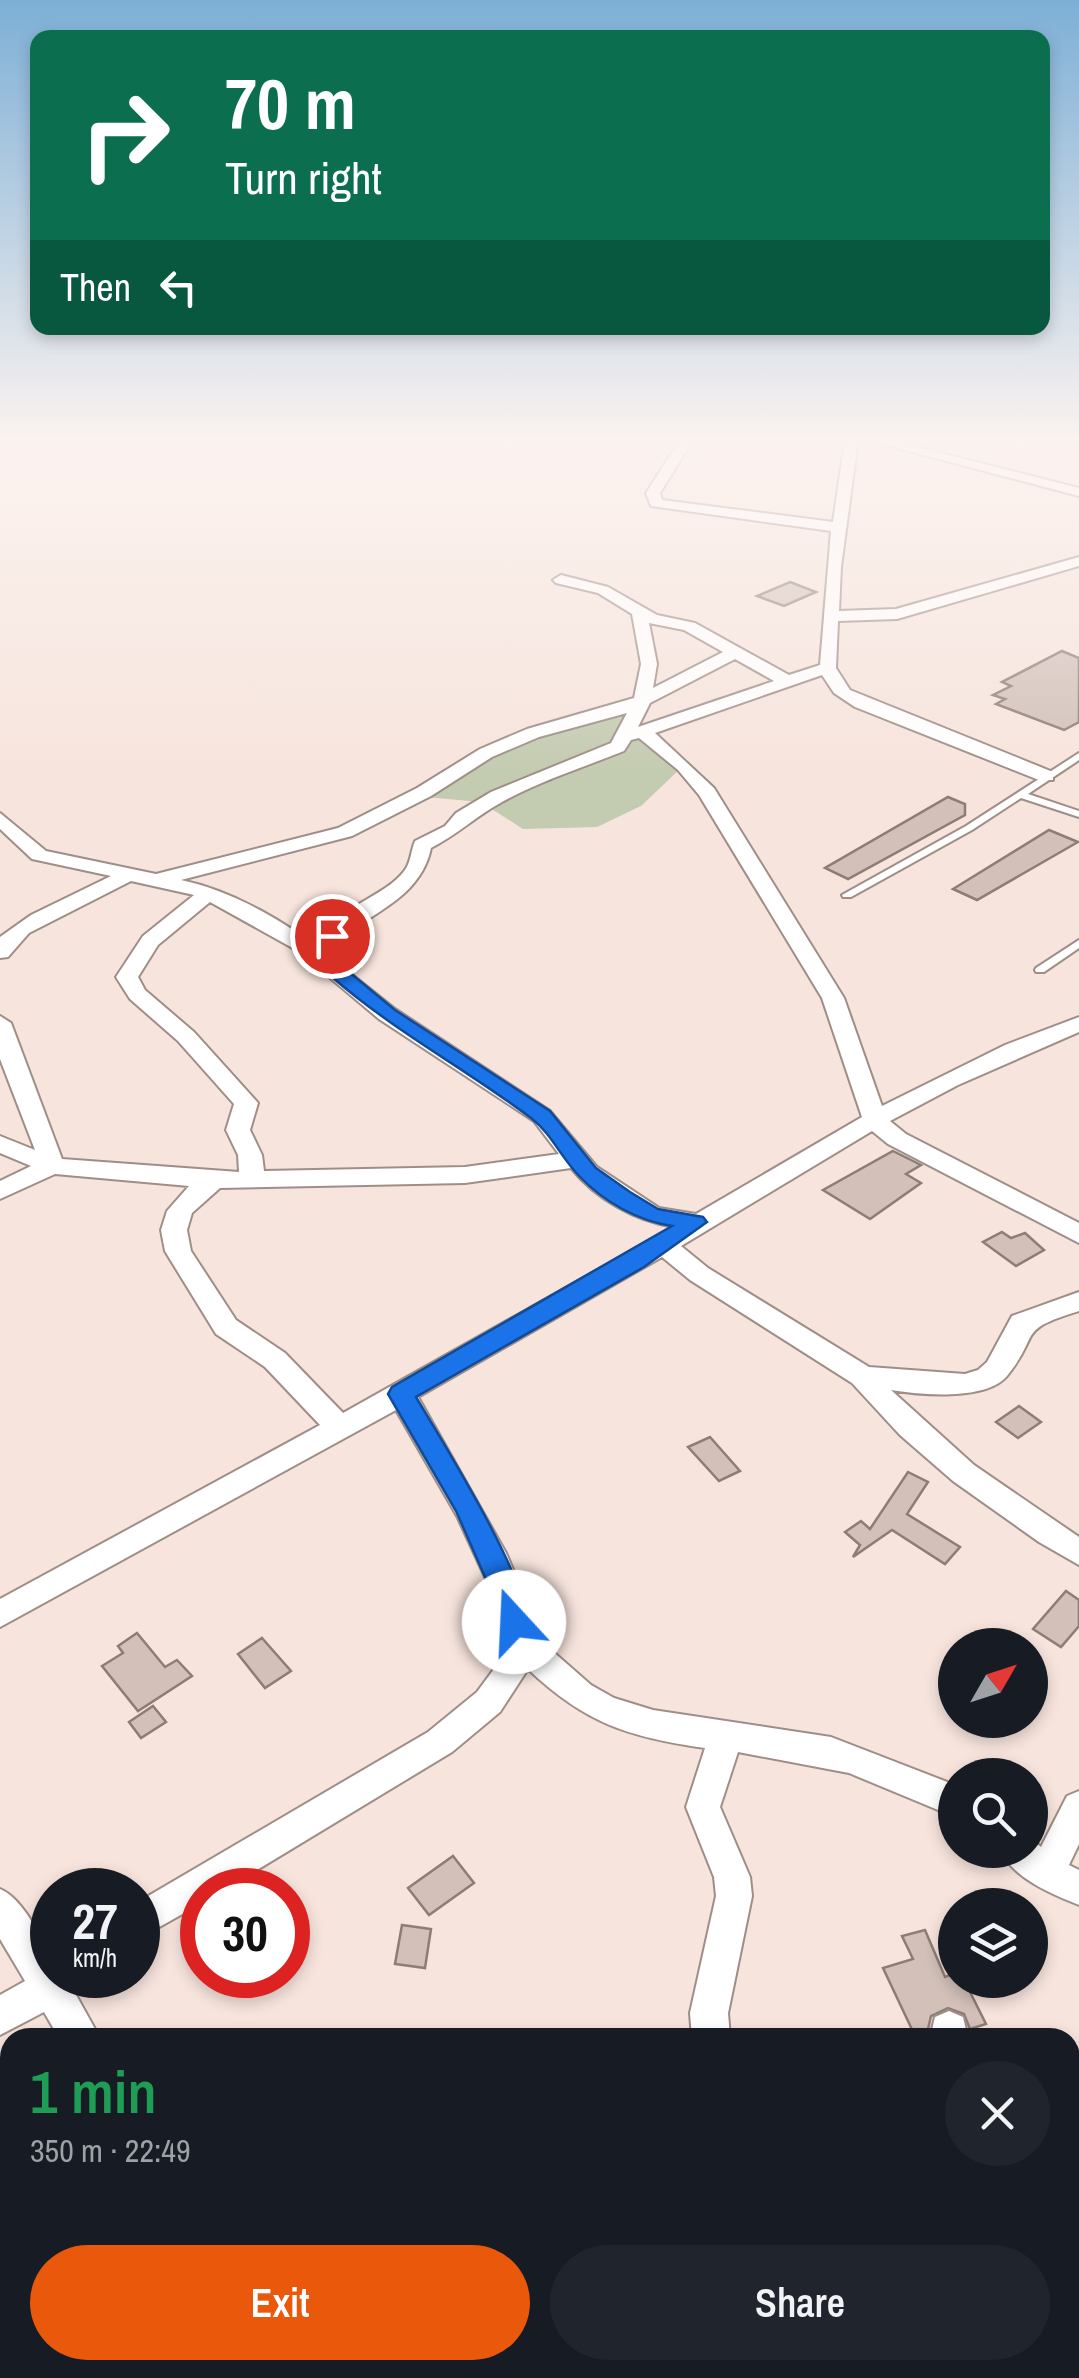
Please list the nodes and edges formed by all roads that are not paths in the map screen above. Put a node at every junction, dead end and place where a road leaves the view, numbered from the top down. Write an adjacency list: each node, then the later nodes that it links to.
1 (836, 551): 5 (street)
2 (1079, 562): 5 (street)
3 (562, 580): 4 (street)
4 (640, 611): 6 (street); 9 (street)
5 (831, 616): 7 (street)
6 (734, 652): 8 (street); 9 (street)
7 (828, 668): 8 (street); 12 (street)
8 (787, 681): 10 (street)
9 (642, 702): 10 (street); 17 (street)
10 (634, 734): 23 (street); 26 (street)
11 (1079, 756): 12 (lane)
12 (1046, 776): 13 (lane)
13 (1019, 794): 14 (lane); 19 (lane)
14 (1079, 814)
15 (0, 819): 16 (street)
16 (125, 876): 17 (street); 21 (street)
17 (154, 881): 18 (street)
18 (209, 894): 23 (street); 31 (street)
19 (847, 895)
20 (1079, 943): 22 (lane)
21 (0, 952)
22 (1040, 970)
23 (338, 973): 28 (street)
24 (0, 1023): 29 (street)
25 (1079, 1024): 26 (street)
26 (875, 1121): 33 (street); 34 (street)
27 (0, 1144): 29 (street)
28 (577, 1159): 31 (street); 33 (street)
29 (52, 1166): 30 (street); 32 (street)
30 (214, 1180): 31 (street); 39 (street)
31 (252, 1181)
32 (0, 1191)
33 (695, 1222): 35 (street)
34 (1079, 1234)
35 (664, 1242): 37 (street); 38 (street)
36 (1079, 1301): 37 (street)
37 (862, 1376): 40 (street)
38 (401, 1394): 39 (street); 42 (street)
39 (339, 1427): 41 (street)
40 (1079, 1554)
41 (0, 1614)
42 (519, 1642): 43 (street); 48 (street)
43 (727, 1734): 44 (street); 54 (street)
44 (938, 1794)
45 (1079, 1807): 46 (street)
46 (1048, 1870)
47 (0, 1906): 49 (street)
48 (160, 1909)
49 (30, 1946)
50 (30, 1983): 52 (street)
51 (61, 1998): 53 (street)
52 (0, 2016)
53 (76, 2028)
54 (710, 2028)

